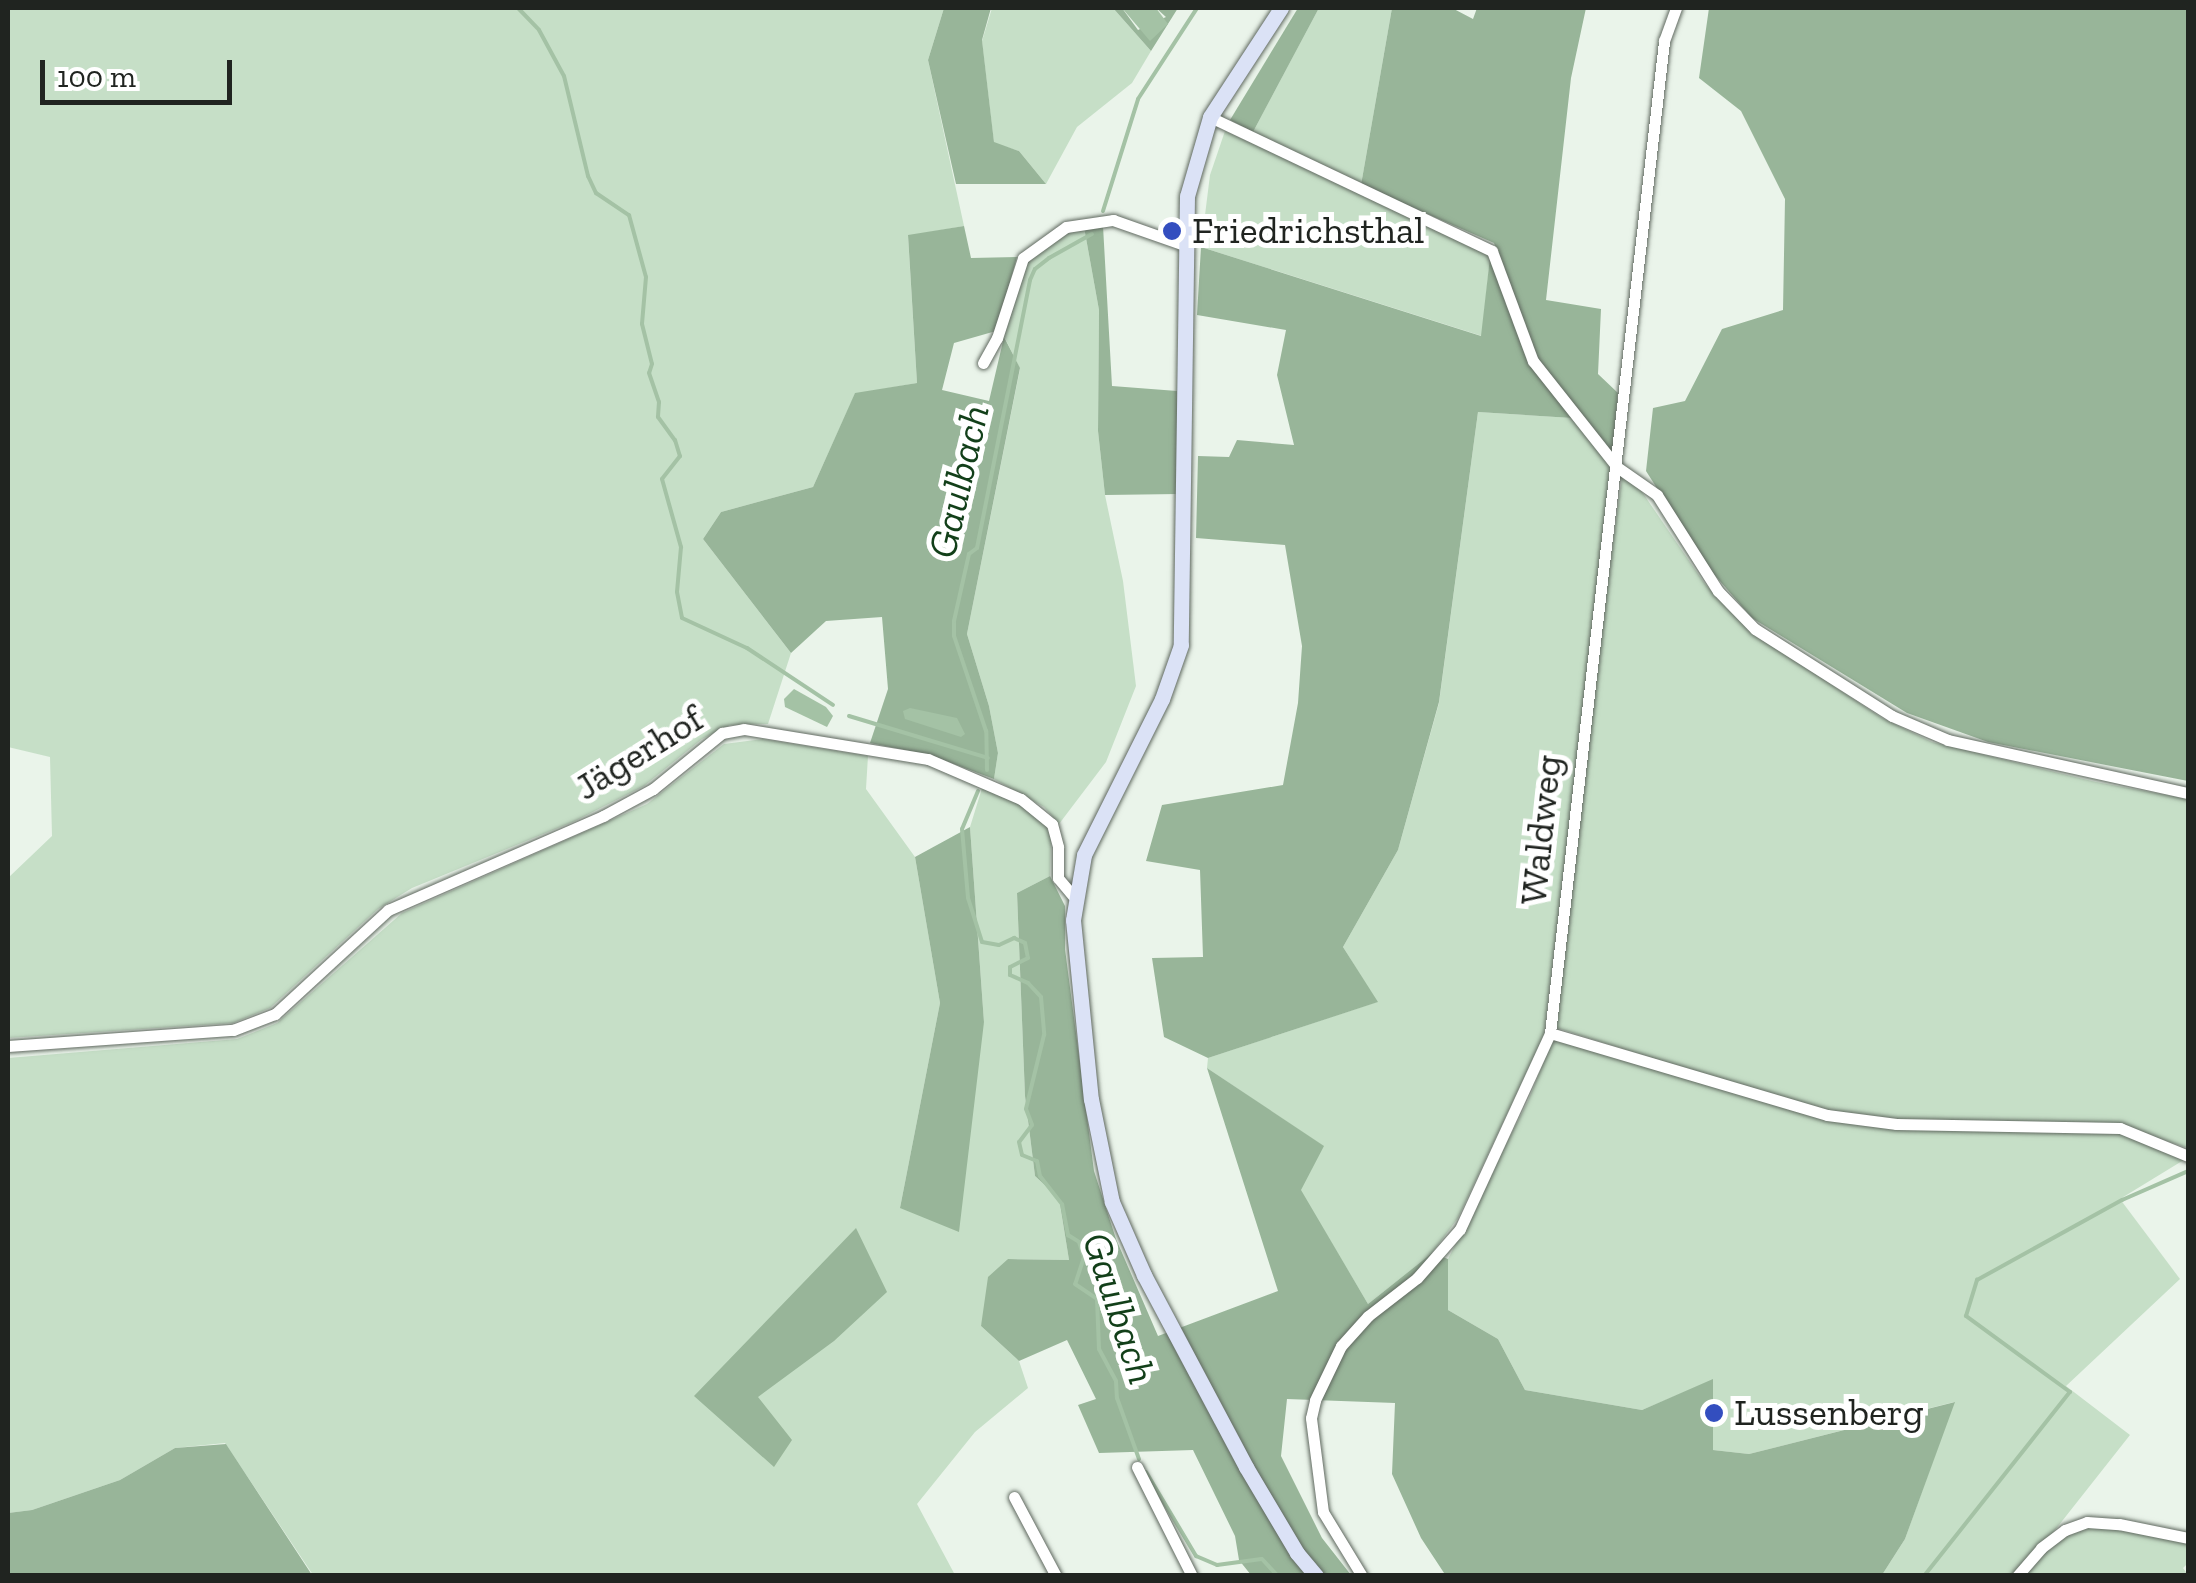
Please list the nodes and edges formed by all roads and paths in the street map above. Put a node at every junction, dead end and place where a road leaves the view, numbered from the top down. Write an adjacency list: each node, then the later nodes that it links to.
1 (1281, 8): 3 (main road)
2 (1676, 8): 6 (street, Waldweg)
3 (1210, 117): 4 (main road); 6 (street)
4 (1184, 246): 5 (street); 8 (main road)
5 (984, 363)
6 (1617, 467): 7 (street); 9 (street, Waldweg)
7 (2188, 792)
8 (1074, 897): 10 (street, Jägerhof); 17 (main road)
9 (1550, 1034): 11 (street); 18 (street, Waldweg)
10 (8, 1046)
11 (2188, 1156)
12 (1137, 1467): 16 (street)
13 (1014, 1497): 15 (street)
14 (2188, 1538): 19 (street)
15 (1056, 1576)
16 (1192, 1576)
17 (1316, 1576)
18 (1362, 1576)
19 (2018, 1576)

